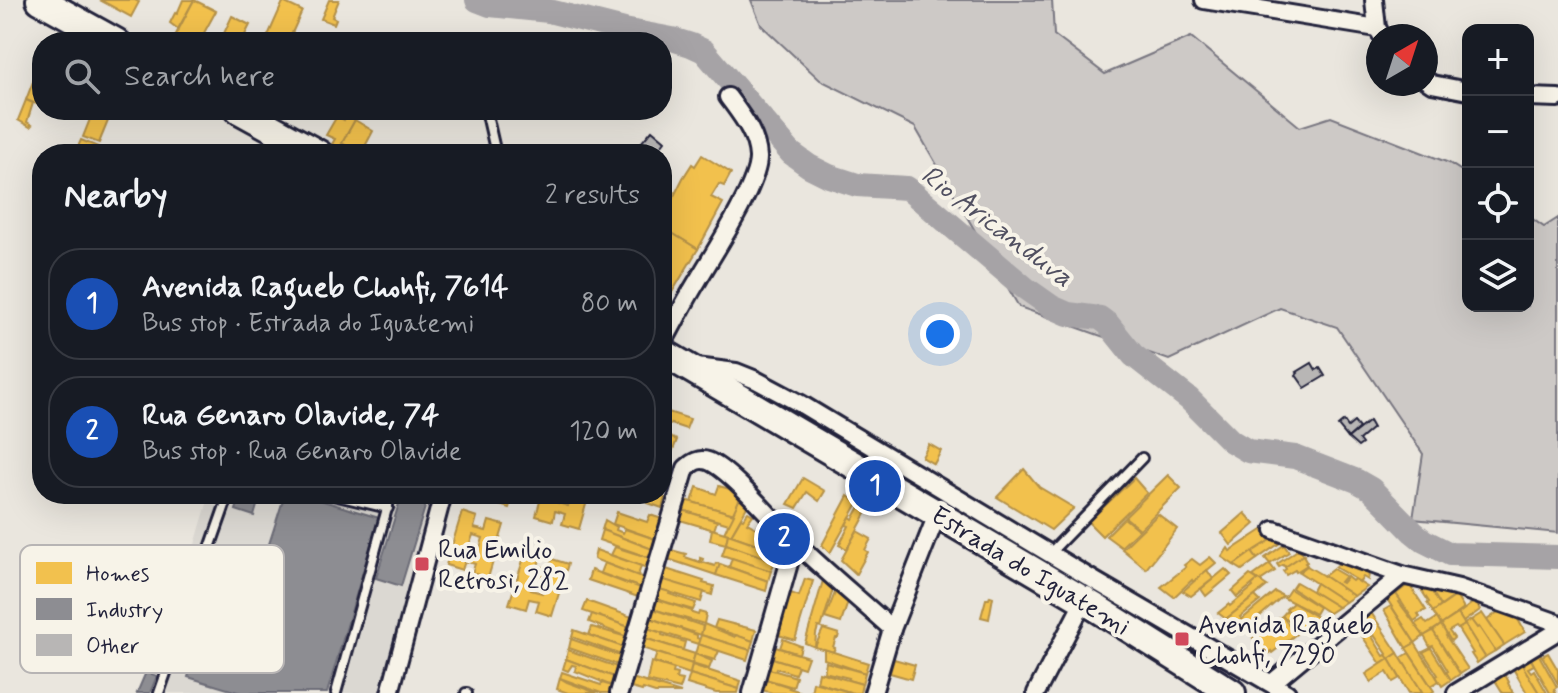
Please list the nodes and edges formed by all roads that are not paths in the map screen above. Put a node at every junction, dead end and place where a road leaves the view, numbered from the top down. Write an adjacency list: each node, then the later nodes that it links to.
1 (40, 0): 7 (main road)
2 (1204, 0): 4 (street)
3 (1374, 0): 5 (street)
4 (1256, 5): 6 (street)
5 (1378, 24)
6 (1366, 29)
7 (98, 32)
8 (1438, 85): 9 (street)
9 (1462, 90)
10 (728, 97): 17 (street)
11 (1534, 97): 12 (street)
12 (1558, 98)
13 (257, 120): 15 (main road)
14 (488, 120): 16 (lane)
15 (301, 144)
16 (494, 144)
17 (672, 327)
18 (672, 358): 20 (main road, Estrada do Iguatemi)
19 (1142, 458): 29 (lane)
20 (942, 503): 29 (street); 31 (main road, Estrada do Iguatemi); 33 (street)
21 (225, 504): 28 (lane)
22 (371, 504): 25 (lane)
23 (389, 504): 25 (lane)
24 (440, 504): 39 (street)
25 (388, 508): 38 (lane)
26 (1274, 530): 30 (street)
27 (795, 542): 33 (street); 40 (street); 41 (street)
28 (211, 545)
29 (1050, 553): 31 (street)
30 (1402, 575): 32 (street); 36 (street)
31 (1090, 590): 36 (street); 43 (street); 44 (main road, Estrada do Iguatemi)
32 (1558, 623)
33 (892, 629): 42 (street)
34 (1558, 631): 46 (street)
35 (166, 673): 37 (lane)
36 (1272, 683): 45 (street)
37 (159, 693)
38 (336, 693)
39 (390, 693)
40 (619, 693)
41 (752, 693)
42 (873, 693)
43 (1036, 693)
44 (1232, 693)
45 (1287, 693)
46 (1456, 693)

